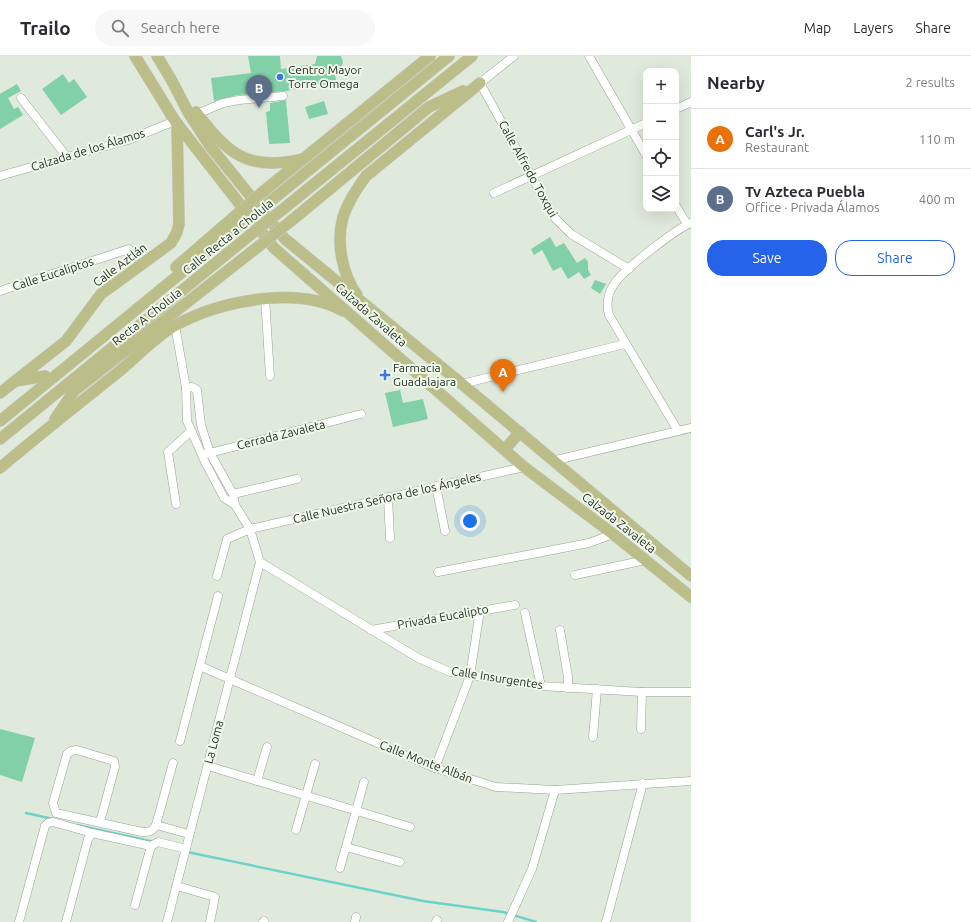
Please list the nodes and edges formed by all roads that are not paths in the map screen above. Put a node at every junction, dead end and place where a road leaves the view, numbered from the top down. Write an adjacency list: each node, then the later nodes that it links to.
1 (135, 56): 15 (main road, Calzada Zavaleta)
2 (156, 56): 8 (main road, Calzada Zavaleta)
3 (430, 56): 20 (main road)
4 (449, 56): 25 (main road, Calle Recta a Cholula, bridge)
5 (472, 56): 49 (main road, Calle Recta a Cholula, bridge)
6 (514, 56): 9 (street)
7 (589, 56): 17 (street)
8 (172, 81): 14 (main road); 31 (main road, Calzada Zavaleta)
9 (480, 83): 21 (street, Calle Alfredo Toxqui); 31 (main road); 45 (main road, Recta A Cholula, bridge)
10 (283, 96): 14 (street)
11 (21, 98): 19 (street)
12 (691, 102): 13 (street)
13 (679, 108)
14 (197, 114): 20 (main road)
15 (176, 122): 19 (street, Calzada de los Álamos); 32 (main road, Calzada Zavaleta); 37 (main road, Calle Aztlán)
16 (643, 124): 17 (street)
17 (631, 129): 18 (street); 21 (street)
18 (643, 150)
19 (67, 157): 22 (street, Calzada de los Álamos)
20 (305, 159): 25 (main road, bridge)
21 (530, 174): 23 (street); 28 (street, Calle Alfredo Toxqui)
22 (0, 176)
23 (494, 193)
24 (679, 210): 26 (street)
25 (238, 220): 35 (main road); 43 (main road, Calle Recta a Cholula)
26 (689, 224): 28 (street)
27 (129, 249): 29 (street, Calle Eucaliptos)
28 (628, 269): 34 (street)
29 (0, 291)
30 (265, 298): 32 (main road); 33 (main road); 36 (street)
31 (365, 305): 38 (main road, Calzada Zavaleta)
32 (357, 320): 50 (main road, Calzada Zavaleta)
33 (175, 325): 39 (street); 45 (main road)
34 (625, 344): 38 (street); 47 (street)
35 (45, 376): 37 (main road); 41 (main road)
36 (270, 376)
37 (14, 381): 40 (main road, Calle Aztlán)
38 (462, 384): 48 (main road, Calzada Zavaleta)
39 (186, 388): 46 (street); 51 (street)
40 (0, 393)
41 (0, 412)
42 (361, 414): 51 (street, Cerrada Zavaleta)
43 (0, 421)
44 (691, 428): 47 (street)
45 (48, 429): 53 (main road)
46 (191, 431): 51 (street); 59 (street)
47 (678, 431): 52 (street)
48 (520, 432): 50 (main road); 52 (main road, Calzada Zavaleta)
49 (0, 439)
50 (505, 449): 54 (main road, Calzada Zavaleta)
51 (206, 454): 57 (street); 60 (street)
52 (552, 461): 70 (main road, Calzada Zavaleta)
53 (2, 466)
54 (524, 467): 56 (street, Calle Nuestra Señora de los Ángeles); 63 (main road, Calzada Zavaleta)
55 (297, 479): 57 (street)
56 (436, 486): 58 (street, Calle Nuestra Señora de los Ángeles); 62 (street)
57 (233, 494): 60 (street)
58 (388, 497): 61 (street, Calle Nuestra Señora de los Ángeles); 64 (street)
59 (176, 504)
60 (235, 505): 61 (street)
61 (250, 529): 66 (street); 69 (street, Calle Nuestra Señora de los Ángeles)
62 (445, 530)
63 (613, 534): 65 (main road, Calzada Zavaleta); 67 (street)
64 (390, 538)
65 (646, 560): 68 (street); 72 (main road, Calzada Zavaleta)
66 (260, 562): 76 (street, Calle Insurgentes); 80 (street, La Loma)
67 (438, 572)
68 (575, 575)
69 (217, 576)
70 (691, 576)
71 (218, 596): 78 (street)
72 (691, 597)
73 (515, 605): 74 (street, Privada Eucalipto)
74 (480, 610): 76 (street, Privada Eucalipto); 79 (street)
75 (525, 613): 81 (street)
76 (371, 630): 79 (street, Calle Insurgentes)
77 (560, 630): 82 (street)
78 (200, 666): 80 (street, Calle Monte Albán); 88 (street)
79 (470, 676): 81 (street, Calle Insurgentes); 93 (street)
80 (230, 680): 92 (street, La Loma); 93 (street, Calle Monte Albán)
81 (541, 686): 82 (street, Calle Insurgentes)
82 (568, 688): 83 (street, Calle Insurgentes)
83 (597, 689): 84 (street, Calle Insurgentes); 87 (street)
84 (642, 692): 85 (street, Calle Insurgentes); 86 (street)
85 (691, 692)
86 (641, 729)
87 (593, 737)
88 (180, 741)
89 (267, 747): 94 (street)
90 (173, 763): 102 (street)
91 (315, 764): 99 (street)
92 (208, 766): 94 (street); 106 (street, La Loma)
93 (434, 768): 98 (street, Calle Monte Albán)
94 (257, 781): 99 (street)
95 (691, 781): 97 (street, Calle Monte Albán)
96 (364, 782): 100 (street)
97 (643, 783): 98 (street, Calle Monte Albán); 119 (street)
98 (555, 790): 114 (street)
99 (306, 795): 100 (street); 104 (street)
100 (356, 810): 103 (street); 108 (street)
101 (100, 822): 101 (street); 102 (street)
102 (156, 825): 106 (street)
103 (410, 827)
104 (296, 830)
105 (92, 833): 107 (street); 115 (street); 116 (street)
106 (190, 834): 109 (street, La Loma)
107 (151, 846): 109 (street); 113 (street)
108 (346, 847): 110 (street); 111 (street)
109 (186, 849): 112 (street, La Loma)
110 (400, 862)
111 (340, 868)
112 (176, 886): 117 (street, La Loma); 118 (street)
113 (135, 905)
114 (508, 921)
115 (19, 922)
116 (66, 922)
117 (167, 922)
118 (210, 922)
119 (606, 922)

